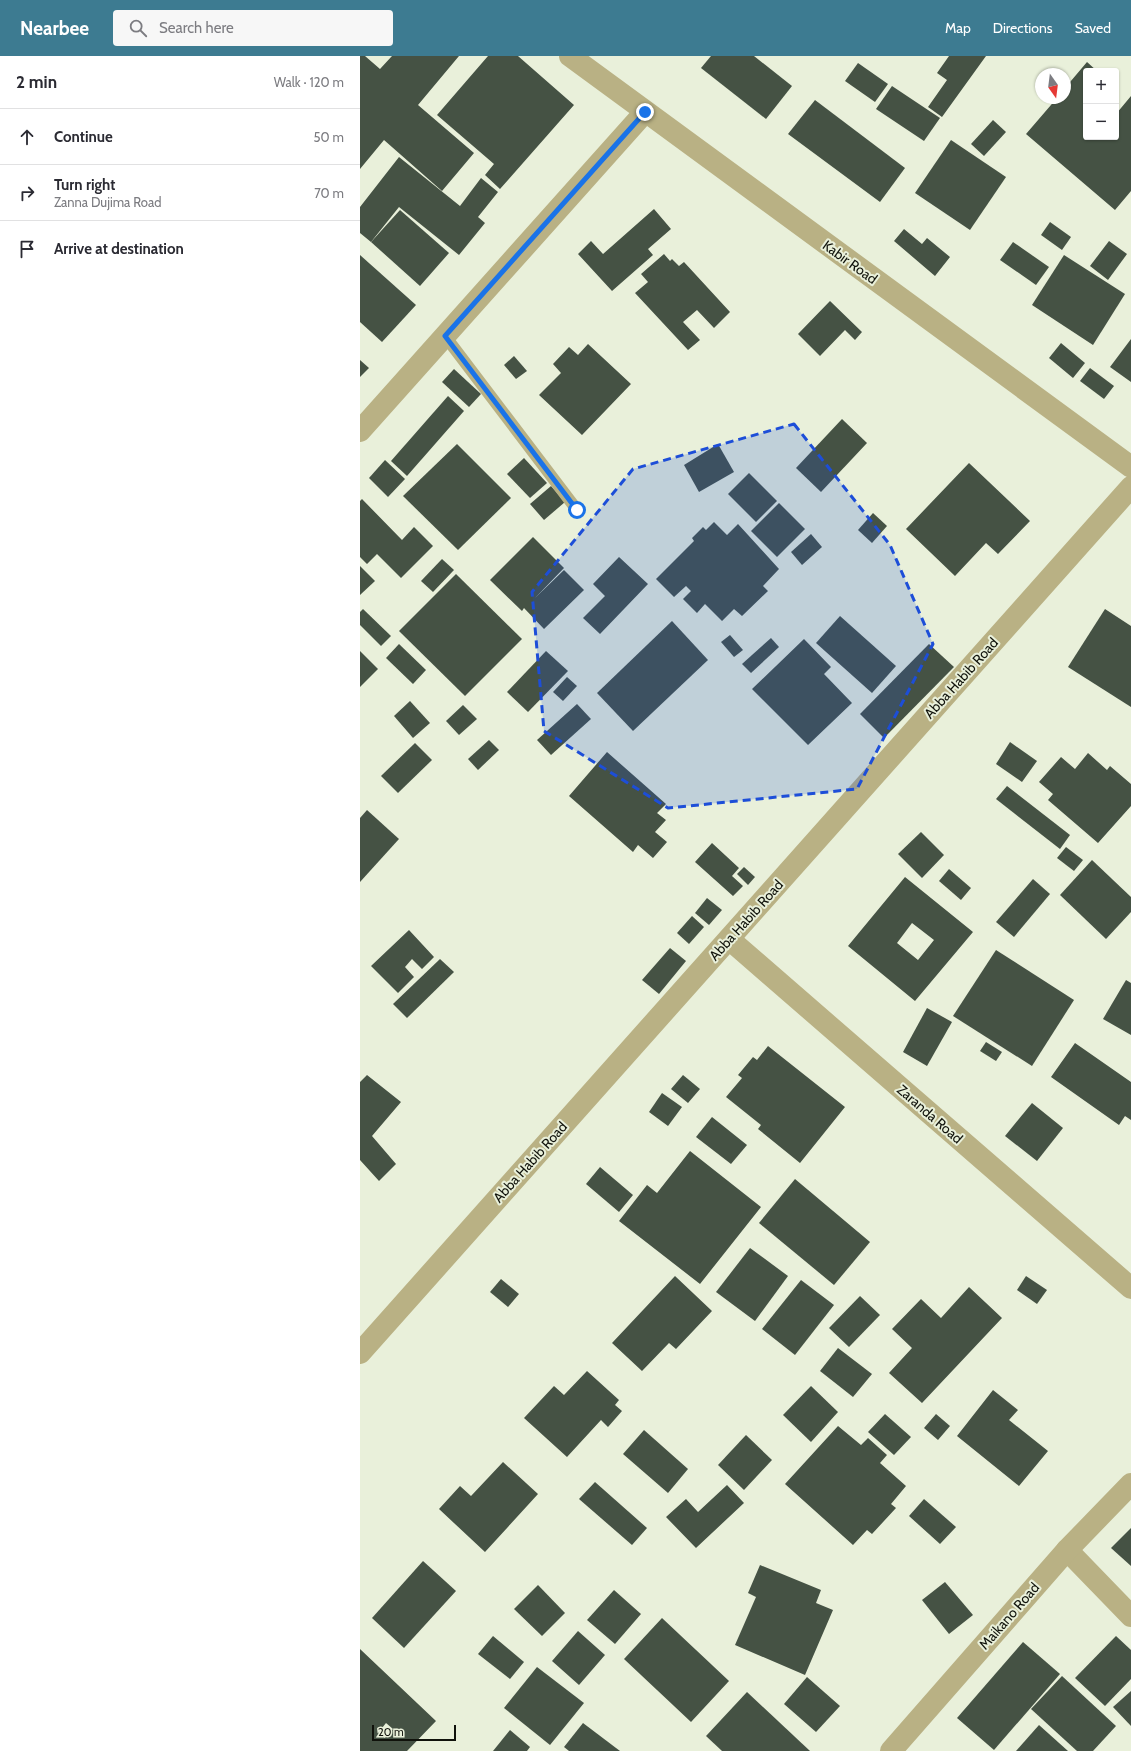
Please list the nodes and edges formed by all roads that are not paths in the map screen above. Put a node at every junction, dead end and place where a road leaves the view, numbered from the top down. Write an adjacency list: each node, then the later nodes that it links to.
1 (570, 56): 2 (street, Kabir Road)
2 (645, 112): 3 (street); 5 (street, Kabir Road)
3 (445, 336): 4 (street); 7 (lane)
4 (360, 431)
5 (1131, 467)
6 (1131, 487): 8 (street, Abba Habib Road)
7 (577, 510)
8 (729, 939): 9 (street, Zaranda Road); 10 (street, Abba Habib Road)
9 (1131, 1288)
10 (360, 1353)
11 (1131, 1484): 12 (street, Maikano Road)
12 (1066, 1550): 13 (street); 14 (street, Maikano Road)
13 (1131, 1616)
14 (891, 1751)

